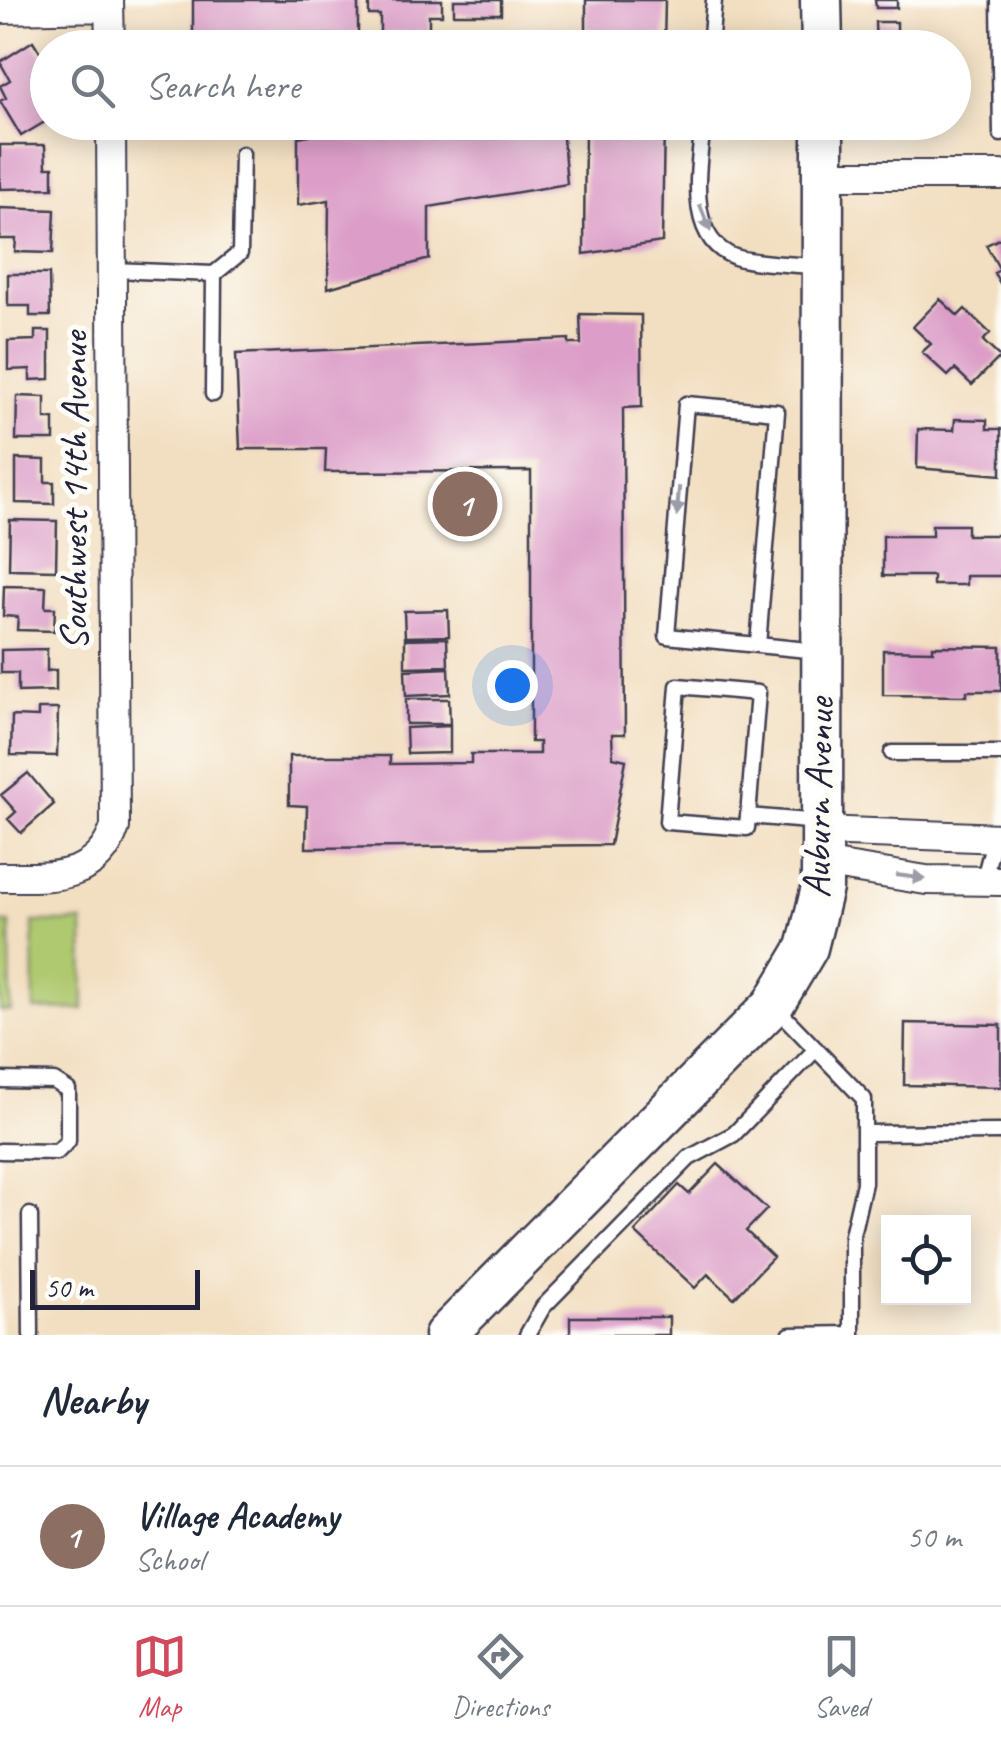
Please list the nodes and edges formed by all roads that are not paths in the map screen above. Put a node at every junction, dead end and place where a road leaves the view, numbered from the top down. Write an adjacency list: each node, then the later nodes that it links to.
1 (714, 0): 7 (lane)
2 (821, 0): 8 (street)
3 (999, 0): 9 (lane)
4 (110, 3): 5 (street); 6 (street)
5 (0, 8)
6 (110, 30)
7 (712, 30)
8 (822, 30)
9 (1001, 134)
10 (111, 140): 17 (street, Southwest 14th Avenue)
11 (702, 140): 16 (lane, one-way to 16)
12 (823, 140): 14 (street, Auburn Avenue)
13 (242, 154): 18 (lane)
14 (823, 174): 15 (street); 16 (street, Auburn Avenue)
15 (1001, 174)
16 (823, 267): 21 (street, Auburn Avenue)
17 (112, 270): 18 (lane); 27 (street, Southwest 14th Avenue)
18 (214, 274): 19 (lane)
19 (213, 394)
20 (758, 645): 20 (lane, one-way to 20); 21 (lane)
21 (820, 651): 26 (street, Auburn Avenue)
22 (892, 752): 23 (lane)
23 (1001, 752)
24 (748, 816): 24 (lane); 26 (lane)
25 (994, 837): 26 (street); 28 (lane)
26 (821, 839): 28 (street, one-way to 28); 29 (street, Auburn Avenue)
27 (0, 878)
28 (992, 882)
29 (773, 1005): 30 (lane); 38 (street, Auburn Avenue)
30 (816, 1050): 33 (lane); 39 (lane)
31 (0, 1080): 34 (lane)
32 (1001, 1132): 33 (lane)
33 (867, 1133): 36 (lane)
34 (0, 1152)
35 (30, 1215): 37 (lane)
36 (852, 1334): 40 (lane)
37 (30, 1335)
38 (445, 1335)
39 (527, 1335)
40 (791, 1335)

